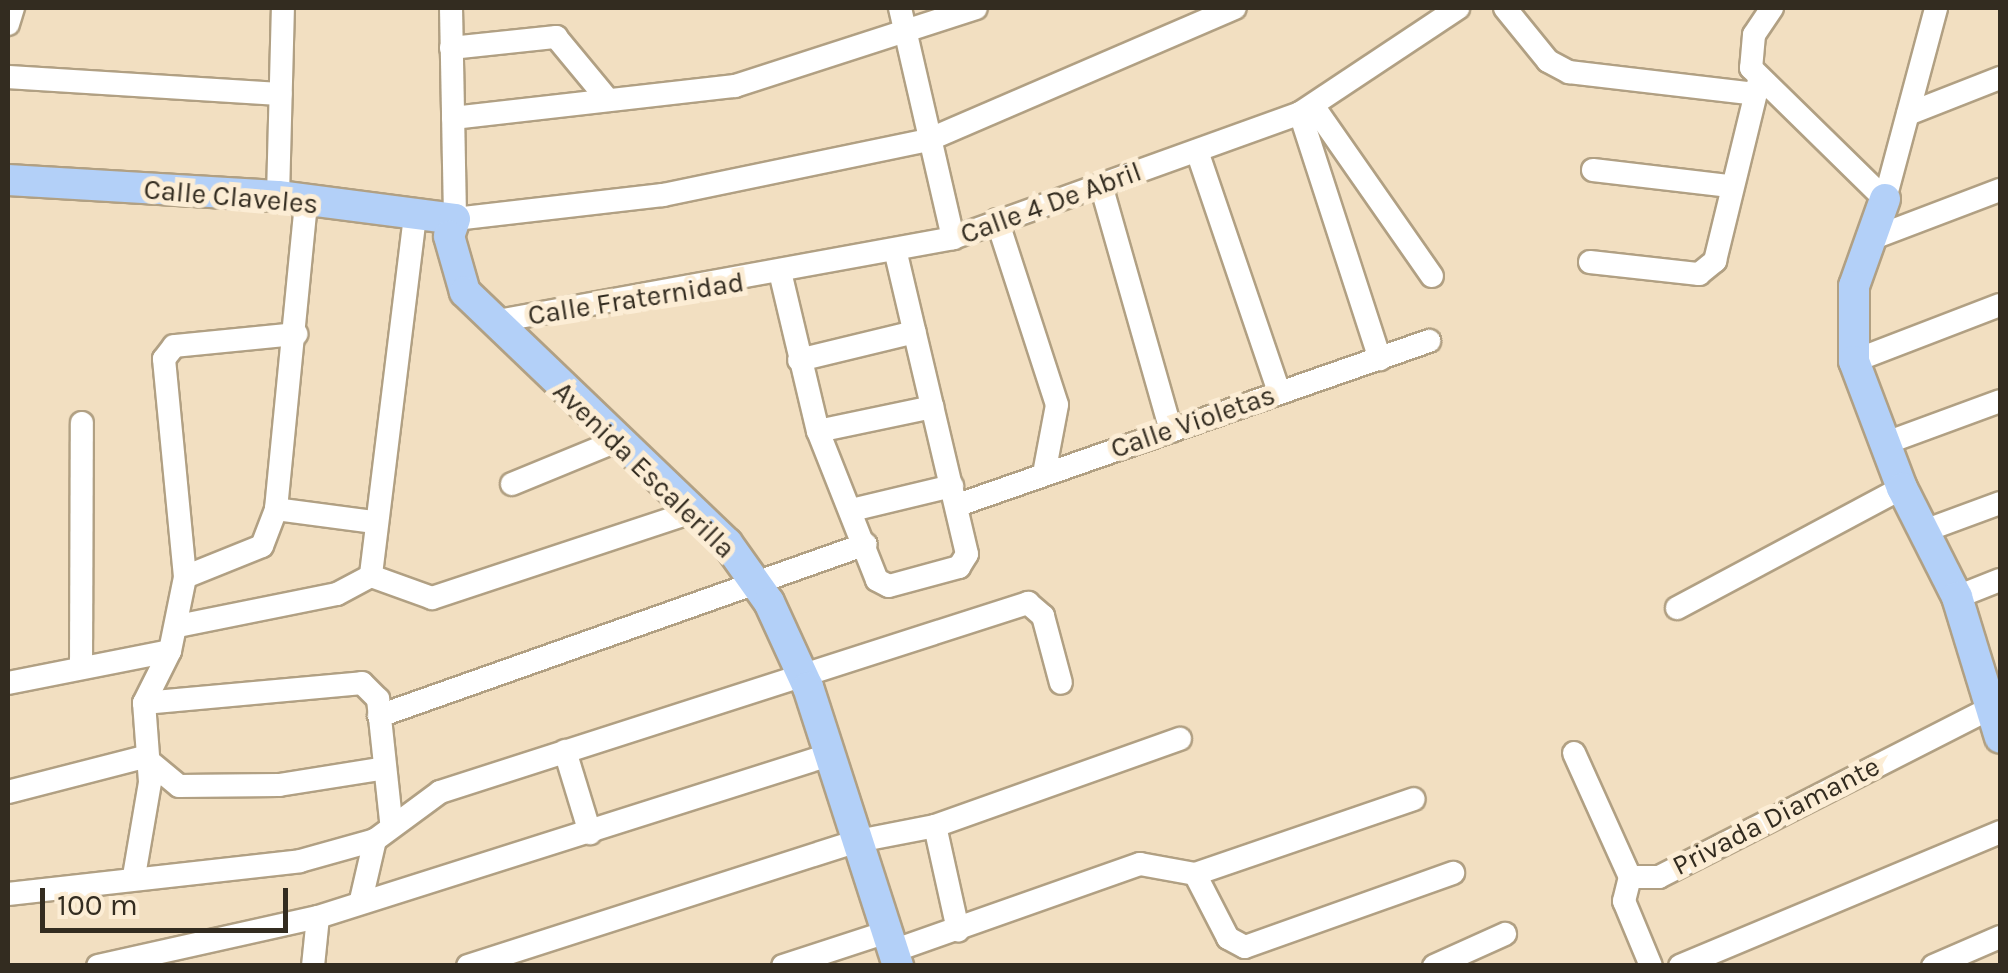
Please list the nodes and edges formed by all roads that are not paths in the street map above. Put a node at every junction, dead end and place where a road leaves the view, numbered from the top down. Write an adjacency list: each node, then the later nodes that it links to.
1 (13, 8): 11 (street)
2 (283, 8): 17 (street)
3 (450, 8): 13 (street)
4 (900, 8): 12 (street)
5 (976, 8): 12 (street)
6 (1235, 8): 22 (street)
7 (1458, 8): 19 (street, Calle 4 De Abril)
8 (1505, 8): 16 (street)
9 (1772, 8): 16 (street)
10 (1936, 8): 20 (street)
11 (8, 24)
12 (907, 35): 18 (street); 22 (street)
13 (451, 48): 18 (street); 21 (street)
14 (8, 77): 17 (street)
15 (2000, 78): 20 (street)
16 (1757, 87): 27 (street); 29 (street)
17 (280, 94): 30 (street)
18 (604, 95): 21 (street)
19 (1307, 110): 23 (street, Calle 4 De Abril); 39 (street); 45 (street)
20 (1908, 114): 29 (street)
21 (453, 118): 32 (street)
22 (928, 140): 32 (street); 35 (street)
23 (1197, 151): 26 (street, Calle 4 De Abril); 48 (street)
24 (1594, 170): 27 (street)
25 (8, 180): 30 (main road, Calle Claveles)
26 (1100, 185): 33 (street, Calle 4 De Abril); 53 (street)
27 (1730, 186): 37 (street)
28 (2000, 190): 34 (street)
29 (1885, 199): 34 (main road)
30 (292, 200): 31 (main road, Calle Claveles); 43 (street)
31 (415, 216): 32 (main road, Calle Claveles); 64 (street)
32 (455, 219): 41 (main road, Avenida Escalerilla)
33 (997, 220): 35 (street, Calle 4 De Abril); 56 (street)
34 (1876, 237): 47 (main road)
35 (953, 238): 36 (street, Calle 4 De Abril)
36 (896, 254): 38 (street, Calle 4 De Abril); 42 (street)
37 (1590, 262)
38 (781, 276): 41 (street, Calle Fraternidad); 46 (street)
39 (1432, 276)
40 (2000, 306): 47 (street)
41 (492, 322): 54 (main road, Avenida Escalerilla)
42 (915, 332): 46 (street); 50 (street)
43 (296, 334): 61 (street); 68 (street)
44 (1429, 341): 45 (street, Calle Violetas)
45 (1380, 359): 48 (street, Calle Violetas)
46 (799, 360): 52 (street)
47 (1854, 362): 55 (main road)
48 (1279, 392): 53 (street, Calle Violetas)
49 (2000, 401): 55 (street)
50 (933, 407): 52 (street); 59 (street)
51 (82, 423): 75 (street)
52 (818, 430): 62 (street)
53 (1171, 431): 56 (street, Calle Violetas)
54 (616, 442): 57 (street); 63 (main road, Avenida Escalerilla)
55 (1886, 443): 58 (main road)
56 (1044, 474): 59 (street, Calle Violetas)
57 (512, 484)
58 (1902, 488): 65 (main road); 72 (street)
59 (955, 496): 62 (street, Calle Violetas); 66 (street)
60 (2000, 503): 65 (street)
61 (276, 509): 64 (street); 68 (street)
62 (852, 510): 66 (street)
63 (695, 511): 67 (street); 70 (main road, Avenida Escalerilla)
64 (372, 522): 67 (street)
65 (1924, 531): 71 (main road)
66 (866, 544): 70 (street)
67 (371, 576): 73 (street)
68 (185, 577): 73 (street)
69 (2000, 580): 71 (street)
70 (758, 586): 76 (main road, Avenida Escalerilla); 81 (street)
71 (1957, 596): 80 (main road)
72 (1677, 608)
73 (178, 626): 74 (street)
74 (170, 651): 75 (street); 79 (street)
75 (82, 666): 77 (street)
76 (802, 673): 78 (street); 84 (street); 86 (main road, Avenida Escalerilla)
77 (8, 683)
78 (1062, 683)
79 (144, 702): 81 (street); 87 (street)
80 (1993, 705): 82 (main road); 99 (street, Privada Diamante)
81 (378, 708): 88 (street)
82 (2000, 738)
83 (1180, 740): 91 (street)
84 (565, 751): 92 (street); 94 (street)
85 (1574, 754): 99 (street)
86 (829, 755): 94 (street); 95 (main road, Avenida Escalerilla)
87 (144, 757): 88 (street); 89 (street); 98 (street)
88 (379, 770): 92 (street)
89 (8, 792)
90 (1414, 798): 97 (street)
91 (935, 826): 95 (street); 103 (street)
92 (383, 831): 98 (street); 101 (street)
93 (2000, 832): 113 (street)
94 (590, 833): 101 (street)
95 (858, 840): 106 (main road, Avenida Escalerilla); 109 (street)
96 (1452, 873): 97 (street)
97 (1195, 874): 103 (street)
98 (134, 876): 100 (street)
99 (1630, 877): 112 (street)
100 (8, 894)
101 (360, 900): 102 (street)
102 (318, 917): 107 (street); 108 (street)
103 (958, 930): 106 (street)
104 (1505, 934): 111 (street)
105 (2000, 936): 114 (street)
106 (893, 950): 110 (street)
107 (98, 966)
108 (314, 966)
109 (468, 966)
110 (783, 966)
111 (1434, 966)
112 (1651, 966)
113 (1680, 966)
114 (1933, 966)

